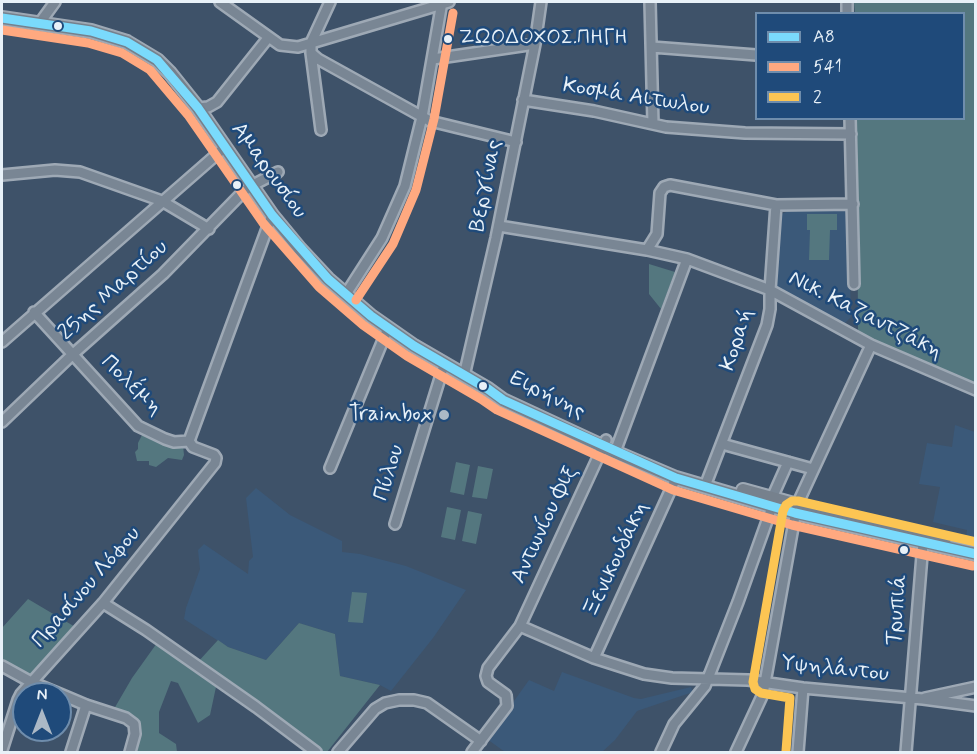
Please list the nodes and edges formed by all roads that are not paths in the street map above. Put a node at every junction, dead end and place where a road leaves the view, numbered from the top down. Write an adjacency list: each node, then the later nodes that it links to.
1 (220, 2): 9 (street)
2 (330, 2): 12 (street)
3 (444, 2): 12 (street); 14 (street)
4 (541, 2): 10 (street, Βεργίνας)
5 (650, 2): 11 (street)
6 (53, 4): 8 (street)
7 (2, 18): 8 (main road, Αμαρουσίου)
8 (45, 25): 16 (main road, Αμαρουσίου)
9 (268, 38): 12 (street); 16 (street)
10 (535, 44): 14 (street); 15 (street, Βεργίνας)
11 (652, 47): 13 (street); 19 (street)
12 (311, 48): 17 (street); 20 (street)
13 (755, 56)
14 (433, 59): 17 (street)
15 (523, 100): 19 (street, Κοσμά Αιτωλου); 22 (street, Βεργίνας)
16 (198, 108): 23 (main road, Αμαρουσίου)
17 (422, 117): 22 (street); 37 (street)
18 (850, 120): 21 (street)
19 (653, 124): 21 (street, Κοσμά Αιτωλου)
20 (321, 130)
21 (851, 134): 28 (street)
22 (516, 142): 31 (street, Βεργίνας)
23 (224, 148): 26 (main road, Αμαρουσίου); 27 (street)
24 (278, 172): 26 (street, 25ης Μαρτίου)
25 (2, 175): 27 (street)
26 (251, 186): 30 (main road, Αμαρουσίου); 32 (street, 25ης Μαρτίου)
27 (162, 201): 32 (street); 38 (street)
28 (853, 204): 29 (street); 35 (street)
29 (776, 205): 33 (street); 36 (street, Κοραή)
30 (272, 215): 37 (main road, Αμαρουσίου); 48 (street)
31 (499, 226): 33 (street); 44 (street, Βεργίνας)
32 (209, 229): 42 (street, 25ης Μαρτίου)
33 (647, 250): 34 (street, Νικ. Καζαντζάκη)
34 (687, 259): 36 (street, Νικ. Καζαντζάκη); 50 (street, Αντωνίου Φιξ)
35 (854, 284)
36 (770, 290): 41 (street, Νικ. Καζαντζάκη); 49 (street, Κοραή)
37 (346, 294): 39 (main road, Αμαρουσίου)
38 (34, 312): 40 (street); 42 (street, Πολέμη)
39 (388, 327): 43 (main road, Αμαρουσίου); 53 (street)
40 (2, 342)
41 (871, 345): 46 (street, Νικ. Καζαντζάκη); 54 (street)
42 (72, 355): 47 (street, 25ης Μαρτίου); 48 (street, Πολέμη)
43 (444, 365): 44 (main road, Αμαρουσίου); 59 (street, Πύλου)
44 (464, 376): 45 (main road, Αμαρουσίου)
45 (488, 389): 50 (main road, Ειρήνης)
46 (975, 390)
47 (2, 422)
48 (189, 441): 51 (street, Πολέμη)
49 (722, 444): 52 (street); 56 (street, Κοραή)
50 (610, 446): 55 (main road, Ειρήνης); 56 (main road, Ειρήνης); 64 (street, Αντωνίου Φιξ)
51 (216, 458): 63 (street, Πρασίνου Λόφου)
52 (788, 462): 54 (street); 57 (street)
53 (330, 468)
54 (813, 469): 58 (street)
55 (676, 478): 57 (main road, Ειρήνης); 65 (street, Ξενικουδάκη)
56 (707, 481): 57 (main road, Ειρήνης)
57 (772, 502): 58 (main road, Ειρήνης); 67 (street)
58 (796, 509): 60 (main road, Ειρήνης); 61 (main road, Ειρήνης); 69 (street)
59 (395, 524)
60 (923, 543): 62 (main road, Ειρήνης); 72 (street, Τρυπιά)
61 (975, 546)
62 (975, 554)
63 (103, 603): 68 (street, Πρασίνου Λόφου); 83 (street)
64 (520, 626): 65 (street, Υψηλάντου); 79 (street, Αντωνίου Φιξ)
65 (594, 658): 67 (street, Υψηλάντου)
66 (2, 666): 68 (street)
67 (708, 678): 69 (street, Υψηλάντου); 86 (street)
68 (30, 682)
69 (765, 682): 71 (street, Υψηλάντου); 87 (street)
70 (975, 687): 74 (street)
71 (803, 688): 72 (street, Υψηλάντου); 88 (street)
72 (911, 698): 74 (street, Υψηλάντου); 89 (street, Τρυπιά)
73 (72, 699): 75 (street)
74 (923, 699): 76 (street, Υψηλάντου)
75 (86, 705): 81 (street); 82 (street)
76 (975, 706)
77 (12, 713): 78 (street, Πρασίνου Λόφου)
78 (4, 731): 80 (street, Πρασίνου Λόφου)
79 (481, 741): 84 (street); 85 (street)
80 (2, 750)
81 (71, 753)
82 (129, 753)
83 (316, 753)
84 (338, 753)
85 (472, 753)
86 (661, 753)
87 (736, 753)
88 (798, 753)
89 (906, 753)

